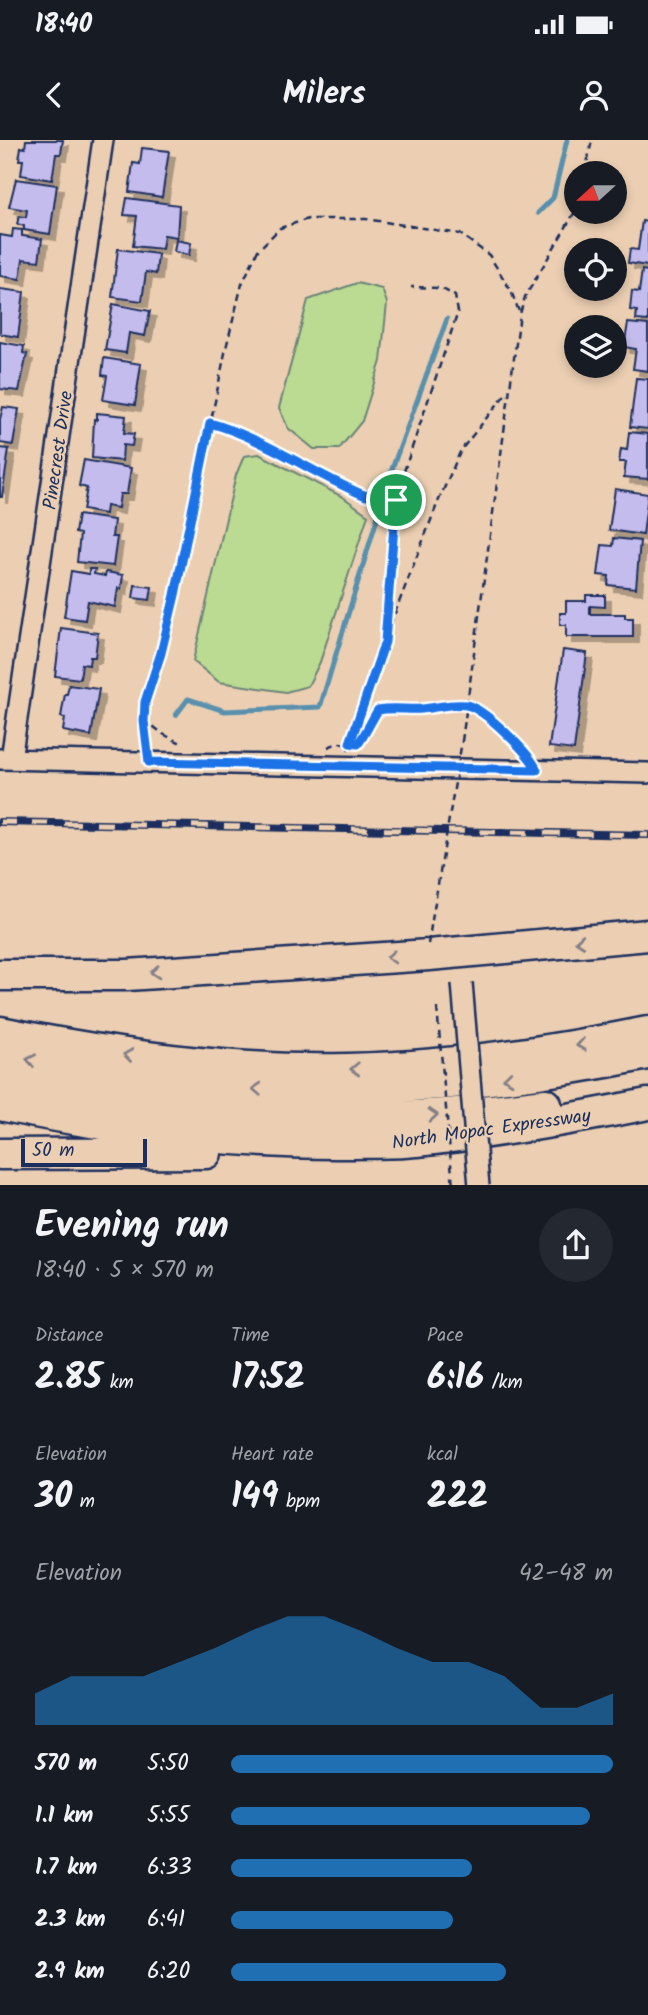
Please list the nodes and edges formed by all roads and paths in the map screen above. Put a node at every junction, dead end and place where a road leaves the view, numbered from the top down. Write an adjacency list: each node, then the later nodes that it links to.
1 (103, 140): 14 (street, Pinecrest Drive)
2 (592, 140): 3 (path)
3 (588, 161)
4 (568, 224): 6 (path)
5 (411, 287): 9 (path)
6 (520, 314): 7 (path); 8 (path)
7 (510, 389): 10 (path); 11 (path)
8 (210, 423): 9 (path); 12 (path)
9 (396, 500): 10 (path)
10 (385, 642): 11 (path)
11 (467, 705): 16 (path); 19 (path, bridge)
12 (144, 719): 13 (path); 15 (path)
13 (185, 745)
14 (5, 760): 15 (street)
15 (149, 762): 16 (street)
16 (537, 770): 17 (street)
17 (648, 773)
18 (648, 935): 20 (highway, one-way to 20)
19 (428, 944)
20 (459, 953): 21 (highway, one-way to 21); 34 (street, bridge)
21 (0, 975)
22 (437, 1008): 33 (path, bridge)
23 (0, 1032): 24 (highway, one-way to 23)
24 (648, 1032)
25 (0, 1054): 26 (highway, one-way to 25)
26 (648, 1054)
27 (0, 1084): 28 (highway, one-way to 28)
28 (648, 1087)
29 (648, 1104): 31 (highway, North Mopac Expressway)
30 (0, 1105): 31 (highway, North Mopac Expressway)
31 (297, 1143): 32 (highway)
32 (0, 1154)
33 (453, 1185)
34 (479, 1185)

